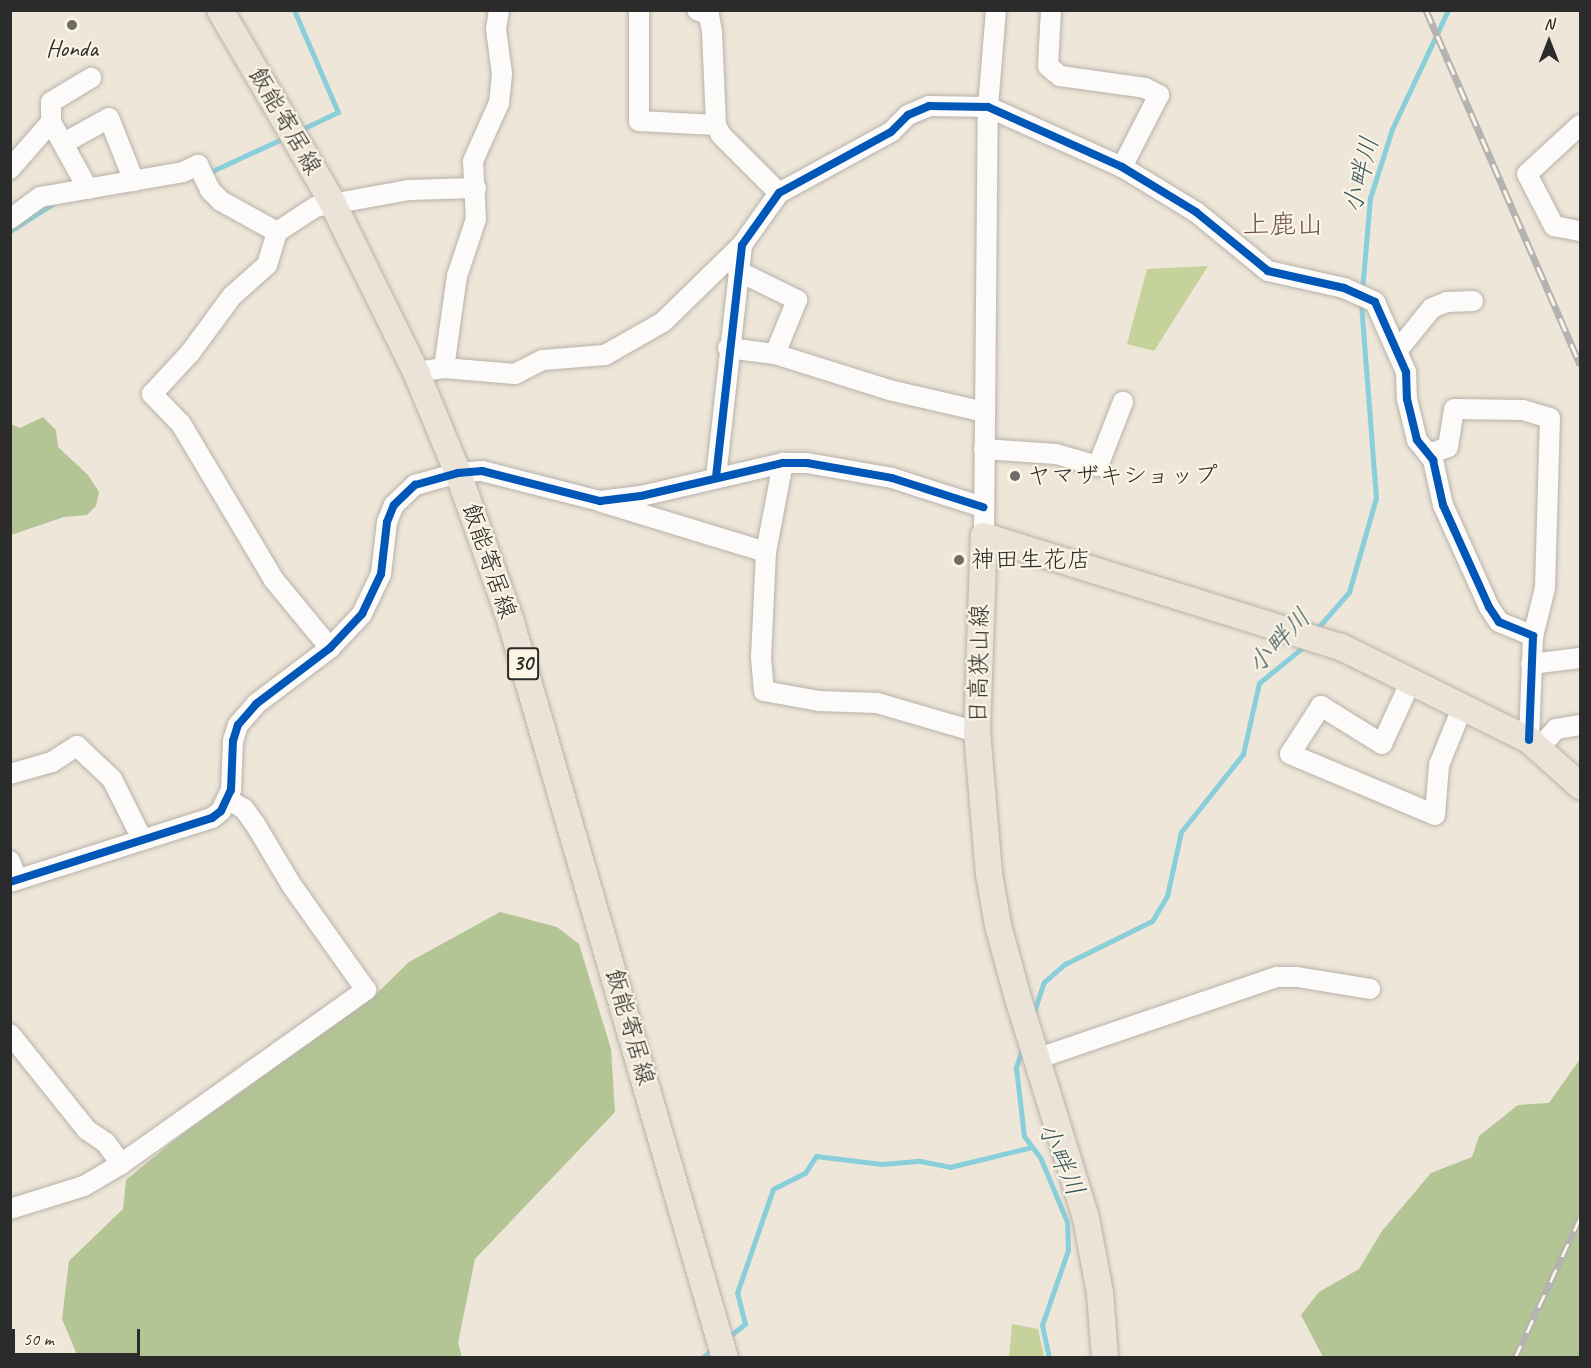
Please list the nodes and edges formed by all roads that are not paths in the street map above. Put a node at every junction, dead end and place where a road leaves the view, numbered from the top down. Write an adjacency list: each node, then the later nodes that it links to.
1 (220, 10): 19 (main road, 飯能寄居線 / 30)
2 (639, 10): 10 (street)
3 (996, 10): 8 (street)
4 (1052, 10): 13 (street)
5 (497, 11): 16 (street)
6 (706, 12): 10 (street)
7 (91, 78): 9 (street)
8 (988, 106): 13 (street); 18 (street); 32 (street)
9 (51, 122): 12 (street); 14 (street)
10 (716, 125): 18 (street)
11 (1581, 125): 21 (street)
12 (64, 143): 15 (street); 17 (street)
13 (1122, 167): 27 (street)
14 (10, 169)
15 (134, 182): 17 (street); 22 (street)
16 (476, 188): 19 (street); 29 (street)
17 (88, 189): 20 (street)
18 (779, 193): 23 (street)
19 (332, 202): 22 (street); 30 (main road, 飯能寄居線 / 30)
20 (10, 219)
21 (1577, 225)
22 (277, 232): 43 (street)
23 (742, 245): 24 (street); 29 (street)
24 (738, 271): 26 (street); 28 (street)
25 (1473, 301): 27 (street)
26 (728, 348): 28 (street); 37 (street)
27 (1397, 351): 34 (street)
28 (775, 354): 32 (street)
29 (444, 368): 30 (street)
30 (416, 372): 36 (main road, 飯能寄居線 / 30)
31 (1123, 402): 33 (street)
32 (985, 412): 33 (street)
33 (984, 448): 39 (street)
34 (1429, 454): 42 (street); 42 (street)
35 (783, 463): 37 (street); 39 (street); 41 (street)
36 (458, 473): 38 (street); 43 (street); 62 (main road, 飯能寄居線 / 30)
37 (716, 477): 38 (street)
38 (600, 501): 41 (street)
39 (983, 507): 40 (street)
40 (984, 536): 46 (main road); 49 (main road, 日高狭山線)
41 (766, 552): 49 (street)
42 (1533, 636): 45 (street)
43 (330, 648): 53 (street)
44 (1581, 658): 45 (street)
45 (1531, 664): 50 (street)
46 (1412, 681): 47 (main road); 47 (street)
47 (1462, 708): 50 (main road)
48 (1581, 725): 50 (street)
49 (977, 732): 59 (main road, 日高狭山線)
50 (1534, 744): 52 (main road)
51 (10, 774): 54 (street)
52 (1581, 786)
53 (229, 800): 54 (street); 60 (street)
54 (142, 839): 56 (street)
55 (10, 861): 56 (street)
56 (14, 881)
57 (1370, 989): 59 (street)
58 (10, 1034): 60 (street)
59 (1034, 1052): 63 (main road, 日高狭山線)
60 (121, 1164): 61 (street)
61 (10, 1209)
62 (725, 1358)
63 (1105, 1358)

